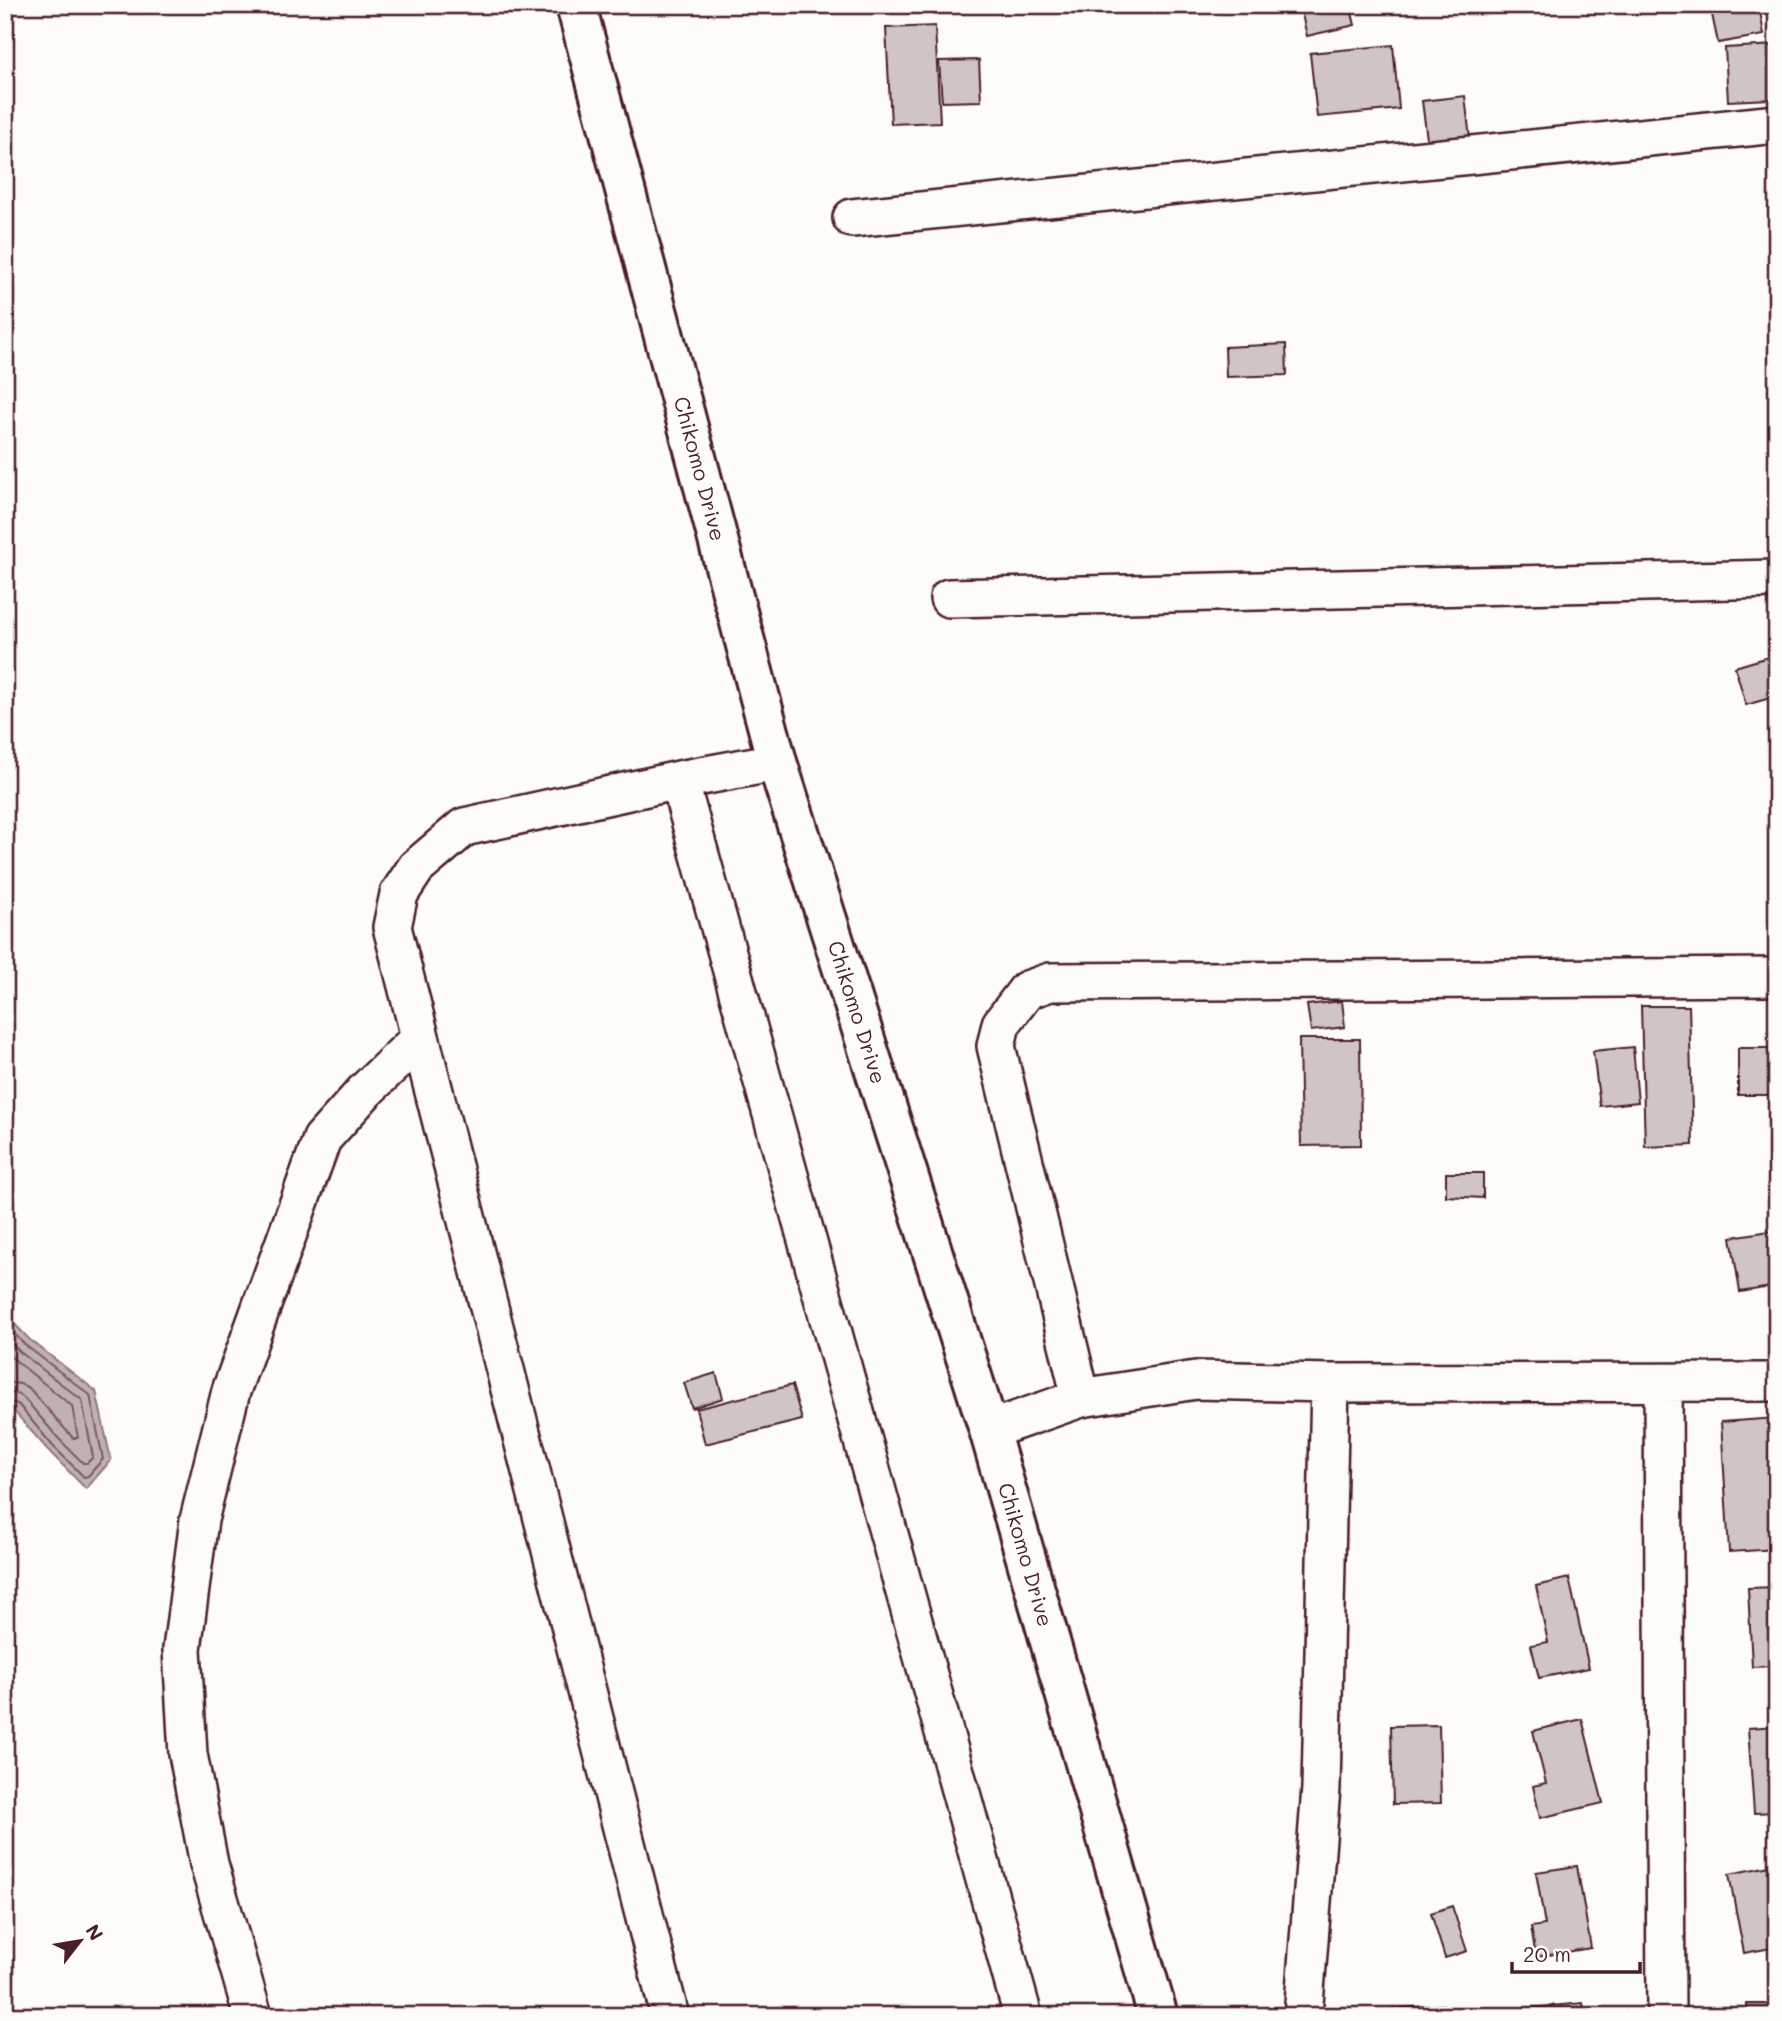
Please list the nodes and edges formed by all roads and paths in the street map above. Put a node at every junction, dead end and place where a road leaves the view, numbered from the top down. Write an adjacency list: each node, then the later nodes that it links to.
1 (576, 5): 6 (street, Chikomo Drive)
2 (1777, 124): 3 (street)
3 (852, 218)
4 (1777, 579): 5 (street)
5 (949, 598)
6 (777, 762): 7 (street); 14 (street, Chikomo Drive)
7 (679, 780): 9 (street); 17 (street)
8 (1777, 977): 13 (street)
9 (420, 1038): 15 (street); 16 (street)
10 (1777, 1382): 12 (street)
11 (1330, 1383): 12 (street); 13 (street); 19 (street)
12 (1663, 1383): 20 (street)
13 (1081, 1398): 14 (street)
14 (989, 1430): 18 (street, Chikomo Drive)
15 (253, 2016)
16 (670, 2016)
17 (1023, 2016)
18 (1158, 2016)
19 (1303, 2016)
20 (1667, 2016)

